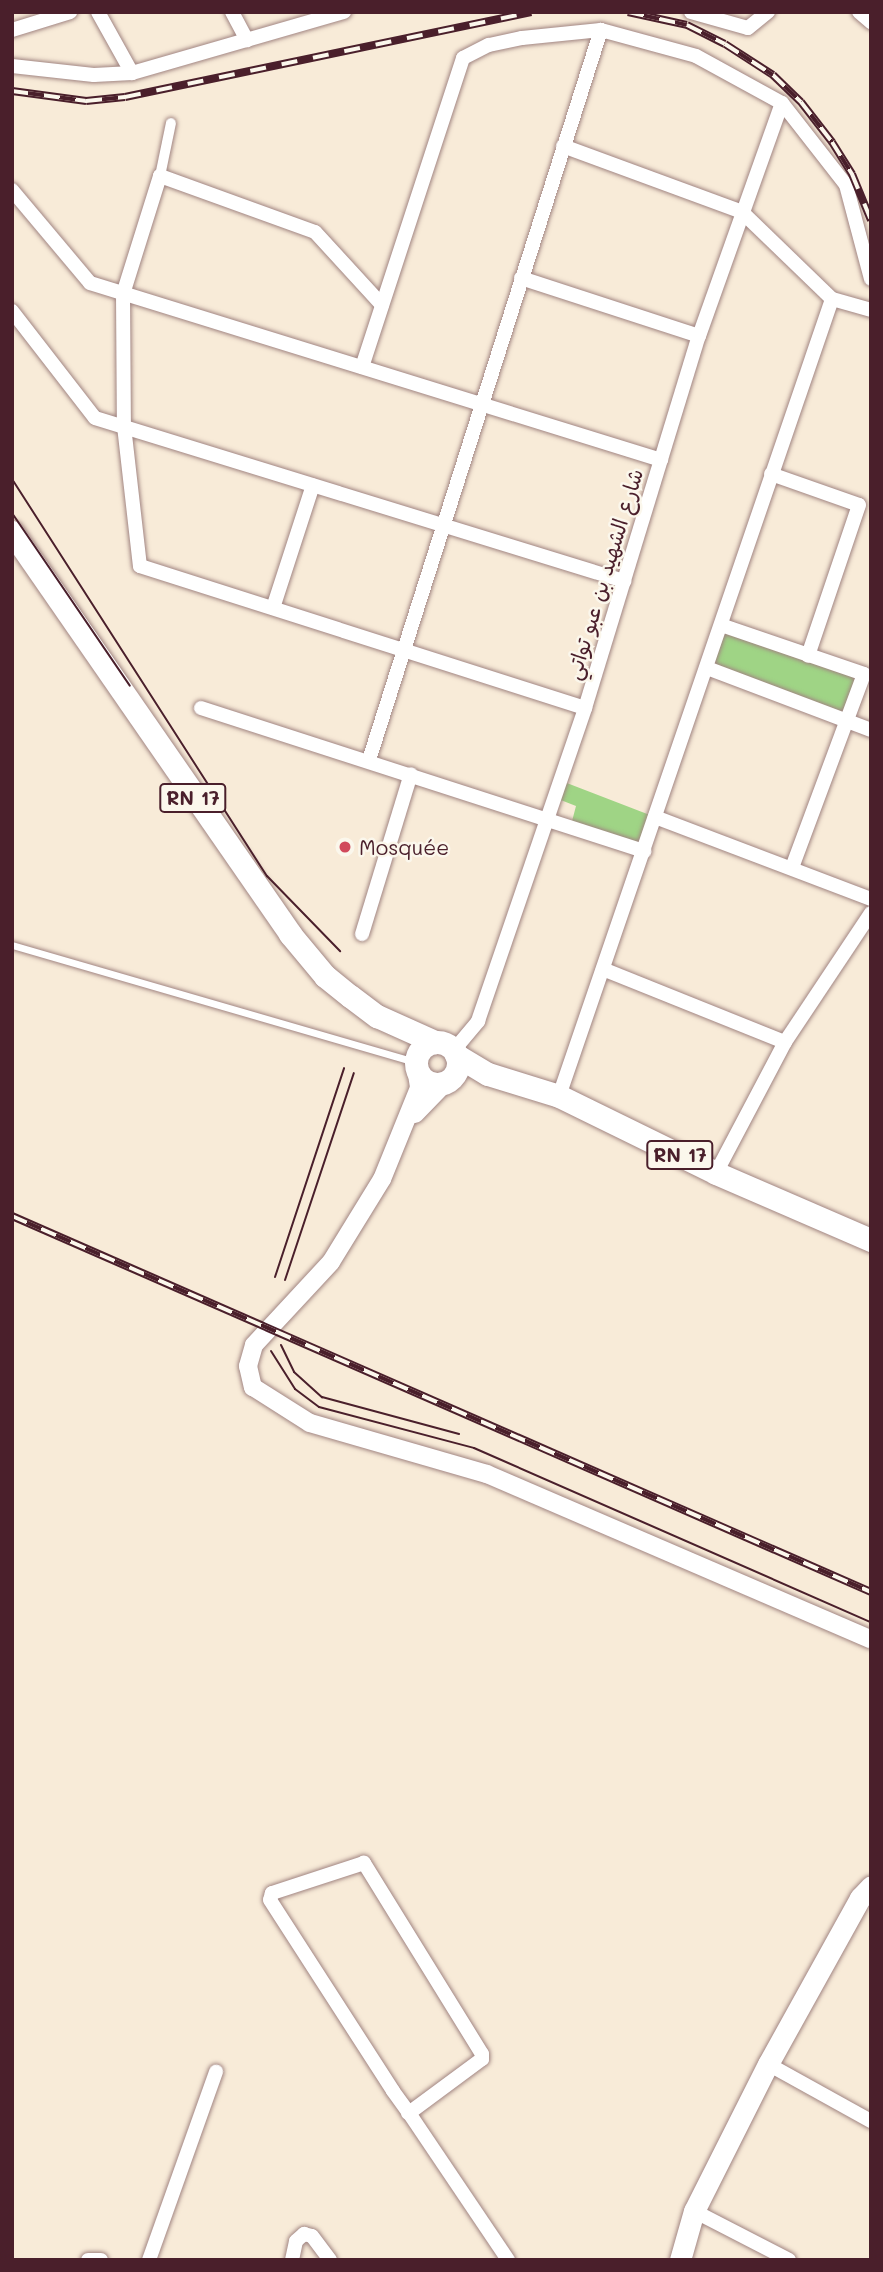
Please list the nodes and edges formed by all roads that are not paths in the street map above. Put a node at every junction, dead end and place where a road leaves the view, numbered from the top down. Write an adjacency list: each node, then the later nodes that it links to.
1 (70, 12): 9 (street)
2 (98, 12): 13 (street)
3 (232, 12): 11 (street)
4 (344, 12): 11 (street)
5 (691, 12): 6 (street)
6 (768, 12)
7 (859, 12): 8 (street)
8 (871, 22)
9 (12, 30)
10 (601, 30): 14 (street); 16 (street); 24 (street)
11 (247, 40): 13 (street)
12 (12, 66): 13 (street)
13 (132, 73)
14 (782, 103): 19 (street, شارع الشهيد بن عبو تواتي); 21 (street)
15 (172, 124): 17 (street)
16 (563, 146): 19 (street); 20 (street)
17 (160, 176): 22 (street); 24 (street)
18 (12, 190): 22 (street)
19 (742, 212): 23 (street); 27 (street, شارع الشهيد بن عبو تواتي)
20 (521, 278): 27 (street); 29 (street)
21 (871, 279)
22 (123, 294): 28 (street); 30 (street)
23 (832, 299): 25 (street); 32 (street)
24 (382, 305): 28 (street)
25 (871, 310)
26 (12, 312): 30 (street)
27 (699, 336): 31 (street, شارع الشهيد بن عبو تواتي)
28 (362, 367): 29 (street)
29 (480, 404): 31 (street); 34 (street)
30 (124, 426): 33 (street); 37 (street)
31 (661, 460): 36 (street, شارع الشهيد بن عبو تواتي)
32 (771, 474): 38 (street); 40 (street)
33 (313, 485): 34 (street); 37 (street)
34 (441, 525): 36 (street); 39 (street)
35 (12, 532): 58 (main road, RN 17)
36 (624, 581): 43 (street, شارع الشهيد بن عبو تواتي)
37 (273, 608): 39 (street)
38 (721, 625): 40 (street); 41 (street)
39 (401, 649): 43 (street); 46 (street)
40 (808, 656): 44 (street)
41 (707, 668): 44 (street); 49 (street)
42 (201, 708): 46 (street)
43 (585, 708): 48 (street, شارع الشهيد بن عبو تواتي)
44 (848, 723): 45 (street); 51 (street)
45 (871, 730)
46 (369, 760): 47 (street)
47 (411, 774): 48 (street); 54 (street)
48 (547, 817): 50 (street); 58 (street, شارع الشهيد بن عبو تواتي)
49 (655, 817): 50 (street); 51 (street)
50 (643, 852): 56 (street)
51 (792, 868): 52 (street)
52 (871, 899)
53 (871, 913): 57 (street)
54 (362, 934)
55 (12, 945): 58 (lane)
56 (603, 969): 57 (street); 59 (street)
57 (785, 1042): 61 (street)
58 (437, 1061): 59 (main road, RN 17); 60 (street); 60 (street)
59 (559, 1096): 61 (main road, RN 17)
60 (408, 1122): 63 (street)
61 (716, 1173): 62 (main road, RN 17)
62 (870, 1236)
63 (871, 1639)
64 (871, 1886): 65 (main road)
65 (768, 2064): 68 (street); 69 (main road)
66 (215, 2073): 72 (street)
67 (409, 2113): 67 (street); 75 (street)
68 (871, 2121)
69 (694, 2211): 76 (main road); 77 (street)
70 (88, 2260): 71 (street)
71 (101, 2260)
72 (149, 2260)
73 (292, 2260): 74 (street)
74 (330, 2260)
75 (508, 2260)
76 (680, 2260)
77 (789, 2260)

